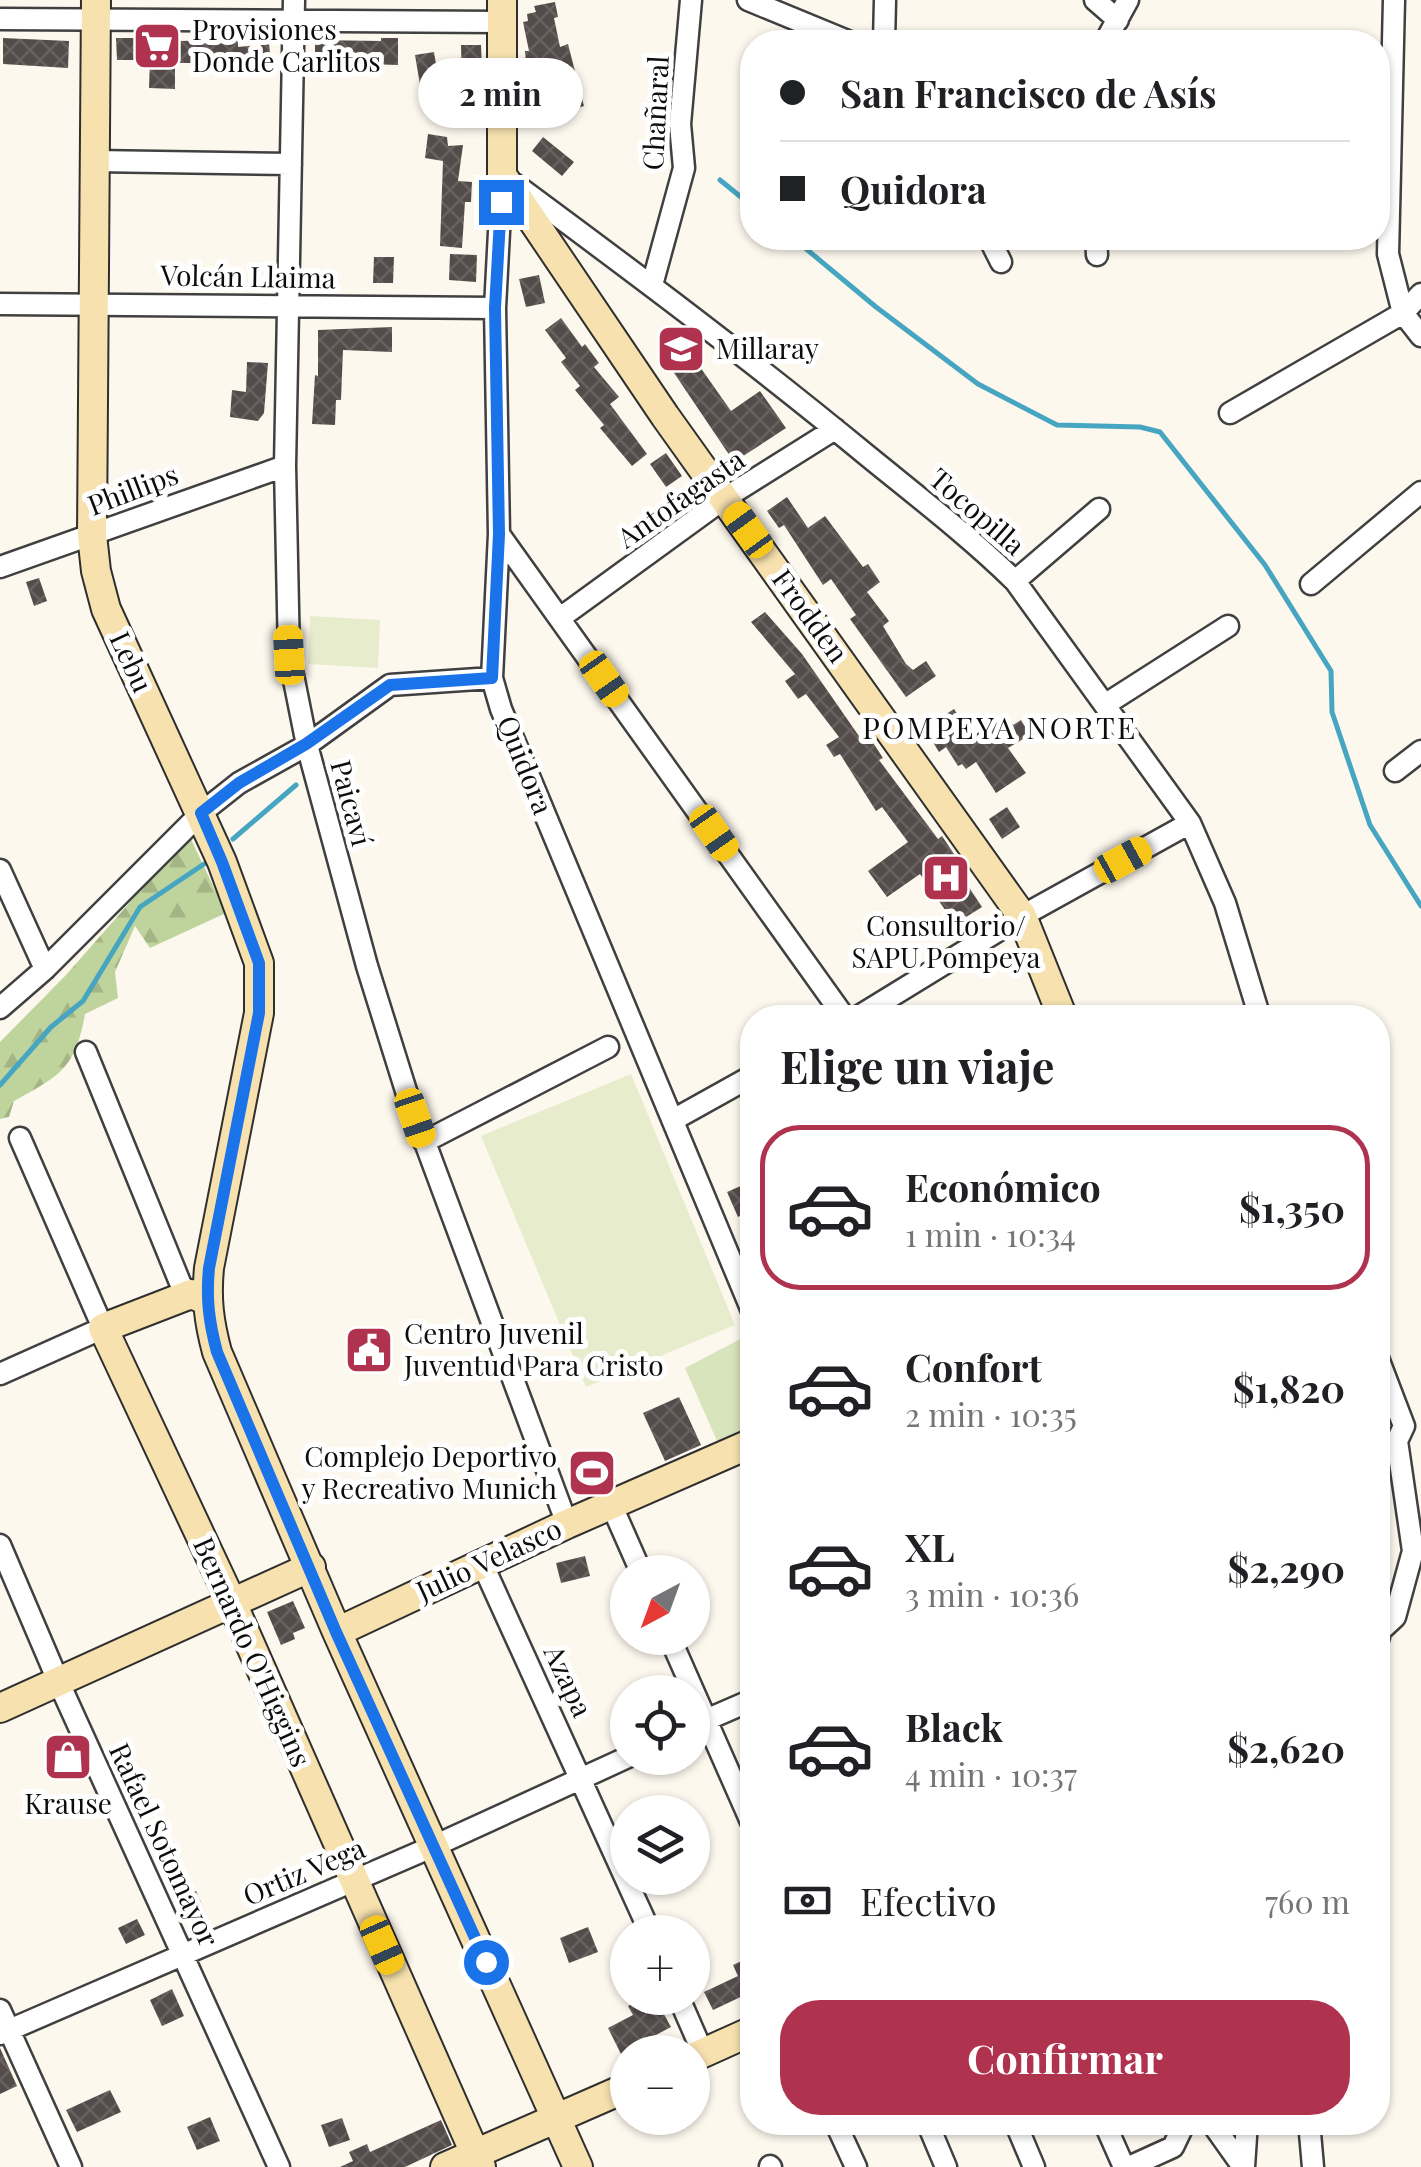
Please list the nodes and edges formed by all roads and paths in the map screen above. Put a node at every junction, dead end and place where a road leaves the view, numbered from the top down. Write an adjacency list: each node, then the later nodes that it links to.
1 (691, 0): 22 (street, Chañaral)
2 (748, 0): 12 (street)
3 (885, 0): 13 (street)
4 (1095, 0): 11 (street)
5 (1128, 0): 11 (street)
6 (1394, 0): 17 (street)
7 (96, 9): 8 (street); 10 (street); 15 (main road, Lebu)
8 (294, 10): 9 (street); 16 (street, Paicaví)
9 (502, 11): 18 (main road, Quidora)
10 (0, 19)
11 (1118, 20): 14 (street)
12 (821, 30)
13 (884, 30)
14 (1113, 30)
15 (94, 161): 16 (street); 24 (main road, Lebu)
16 (291, 164): 26 (street, Paicaví)
17 (1390, 169)
18 (502, 176): 22 (street, Tocopilla); 27 (street, Quidora); 34 (main road, Frodden)
19 (995, 250): 21 (street)
20 (1388, 250): 28 (street)
21 (1001, 262)
22 (652, 285): 31 (street, Tocopilla)
23 (1421, 294): 28 (street)
24 (94, 302): 25 (street, Volcán Llaima); 26 (street, Volcán Llaima); 37 (main road, Lebu)
25 (0, 304)
26 (290, 306): 27 (street, Volcán Llaima); 32 (street, Paicaví)
27 (495, 308): 36 (street, Quidora)
28 (1403, 314): 29 (street); 30 (street)
29 (1421, 336)
30 (1230, 413)
31 (835, 429): 34 (street, Antofagasta); 39 (street, Tocopilla)
32 (286, 466): 37 (street, Phillips); 45 (street, Paicaví)
33 (1421, 492): 40 (street)
34 (725, 498): 41 (street, Antofagasta); 51 (main road, Frodden)
35 (1099, 509): 39 (street)
36 (499, 534): 41 (street); 43 (street, Quidora)
37 (92, 536): 38 (street, Phillips); 48 (main road, Lebu)
38 (0, 567)
39 (1015, 581): 44 (street, Tocopilla)
40 (1311, 584)
41 (560, 618): 53 (street)
42 (1228, 626): 44 (street)
43 (492, 678): 45 (street); 61 (street, Quidora)
44 (1106, 704): 49 (street, Tocopilla)
45 (306, 744): 48 (street); 63 (street, Paicaví)
46 (1421, 752): 47 (street)
47 (1395, 771)
48 (201, 813): 52 (street); 65 (main road, Lebu)
49 (1190, 823): 51 (street); 56 (street, Tocopilla)
50 (0, 870): 52 (street)
51 (1022, 916): 54 (street); 55 (main road, Frodden)
52 (45, 969): 57 (street)
53 (836, 1005)
54 (877, 1005)
55 (1058, 1005)
56 (1256, 1005)
57 (0, 1008)
58 (608, 1047): 63 (street)
59 (86, 1052): 65 (street)
60 (740, 1083): 61 (street)
61 (673, 1120): 64 (street, Quidora)
62 (20, 1138): 66 (street, Bernardo O'Higgins)
63 (424, 1142): 73 (street, Paicaví)
64 (740, 1282)
65 (198, 1297): 66 (main road); 77 (main road)
66 (103, 1328): 67 (street); 78 (main road, Bernardo O'Higgins)
67 (0, 1374)
68 (1390, 1389): 69 (street)
69 (1390, 1440)
70 (740, 1448): 72 (main road, Julio Velasco)
71 (1390, 1456): 79 (street)
72 (611, 1504): 73 (main road, Julio Velasco); 75 (street)
73 (566, 1524): 76 (main road, Julio Velasco)
74 (0, 1545): 81 (street, Rafael Sotomayor)
75 (634, 1555)
76 (482, 1563): 80 (main road, Julio Velasco); 87 (street, Azapa)
77 (311, 1568): 78 (main road); 80 (main road)
78 (232, 1603): 81 (main road); 90 (main road, Bernardo O'Higgins)
79 (1390, 1622)
80 (336, 1632): 89 (main road)
81 (58, 1683): 83 (main road); 92 (street, Rafael Sotomayor)
82 (740, 1705): 84 (street)
83 (0, 1708)
84 (710, 1719)
85 (710, 1742): 88 (street)
86 (610, 1766): 87 (street, Ortiz Vega)
87 (583, 1779): 89 (street, Ortiz Vega); 91 (street, Azapa)
88 (740, 1801)
89 (434, 1846): 90 (street, Ortiz Vega); 98 (main road)
90 (354, 1880): 92 (street, Ortiz Vega); 107 (main road, Bernardo O'Higgins)
91 (643, 1915)
92 (184, 1954): 94 (street, Ortiz Vega); 109 (street, Rafael Sotomayor)
93 (0, 2010): 94 (street)
94 (4, 2032): 108 (street)
95 (740, 2036): 96 (main road)
96 (710, 2050)
97 (610, 2095): 98 (main road)
98 (556, 2119): 107 (main road); 111 (main road)
99 (841, 2135): 112 (street)
100 (932, 2135): 113 (street)
101 (1021, 2135): 114 (street)
102 (1110, 2135): 115 (street)
103 (1179, 2135): 115 (street)
104 (1221, 2135): 116 (street)
105 (1246, 2135): 116 (street)
106 (1310, 2135): 117 (street)
107 (478, 2161): 110 (main road)
108 (71, 2167)
109 (280, 2167)
110 (445, 2167)
111 (578, 2167)
112 (856, 2167)
113 (946, 2167)
114 (1034, 2167)
115 (1126, 2167)
116 (1244, 2167)
117 (1313, 2167)

